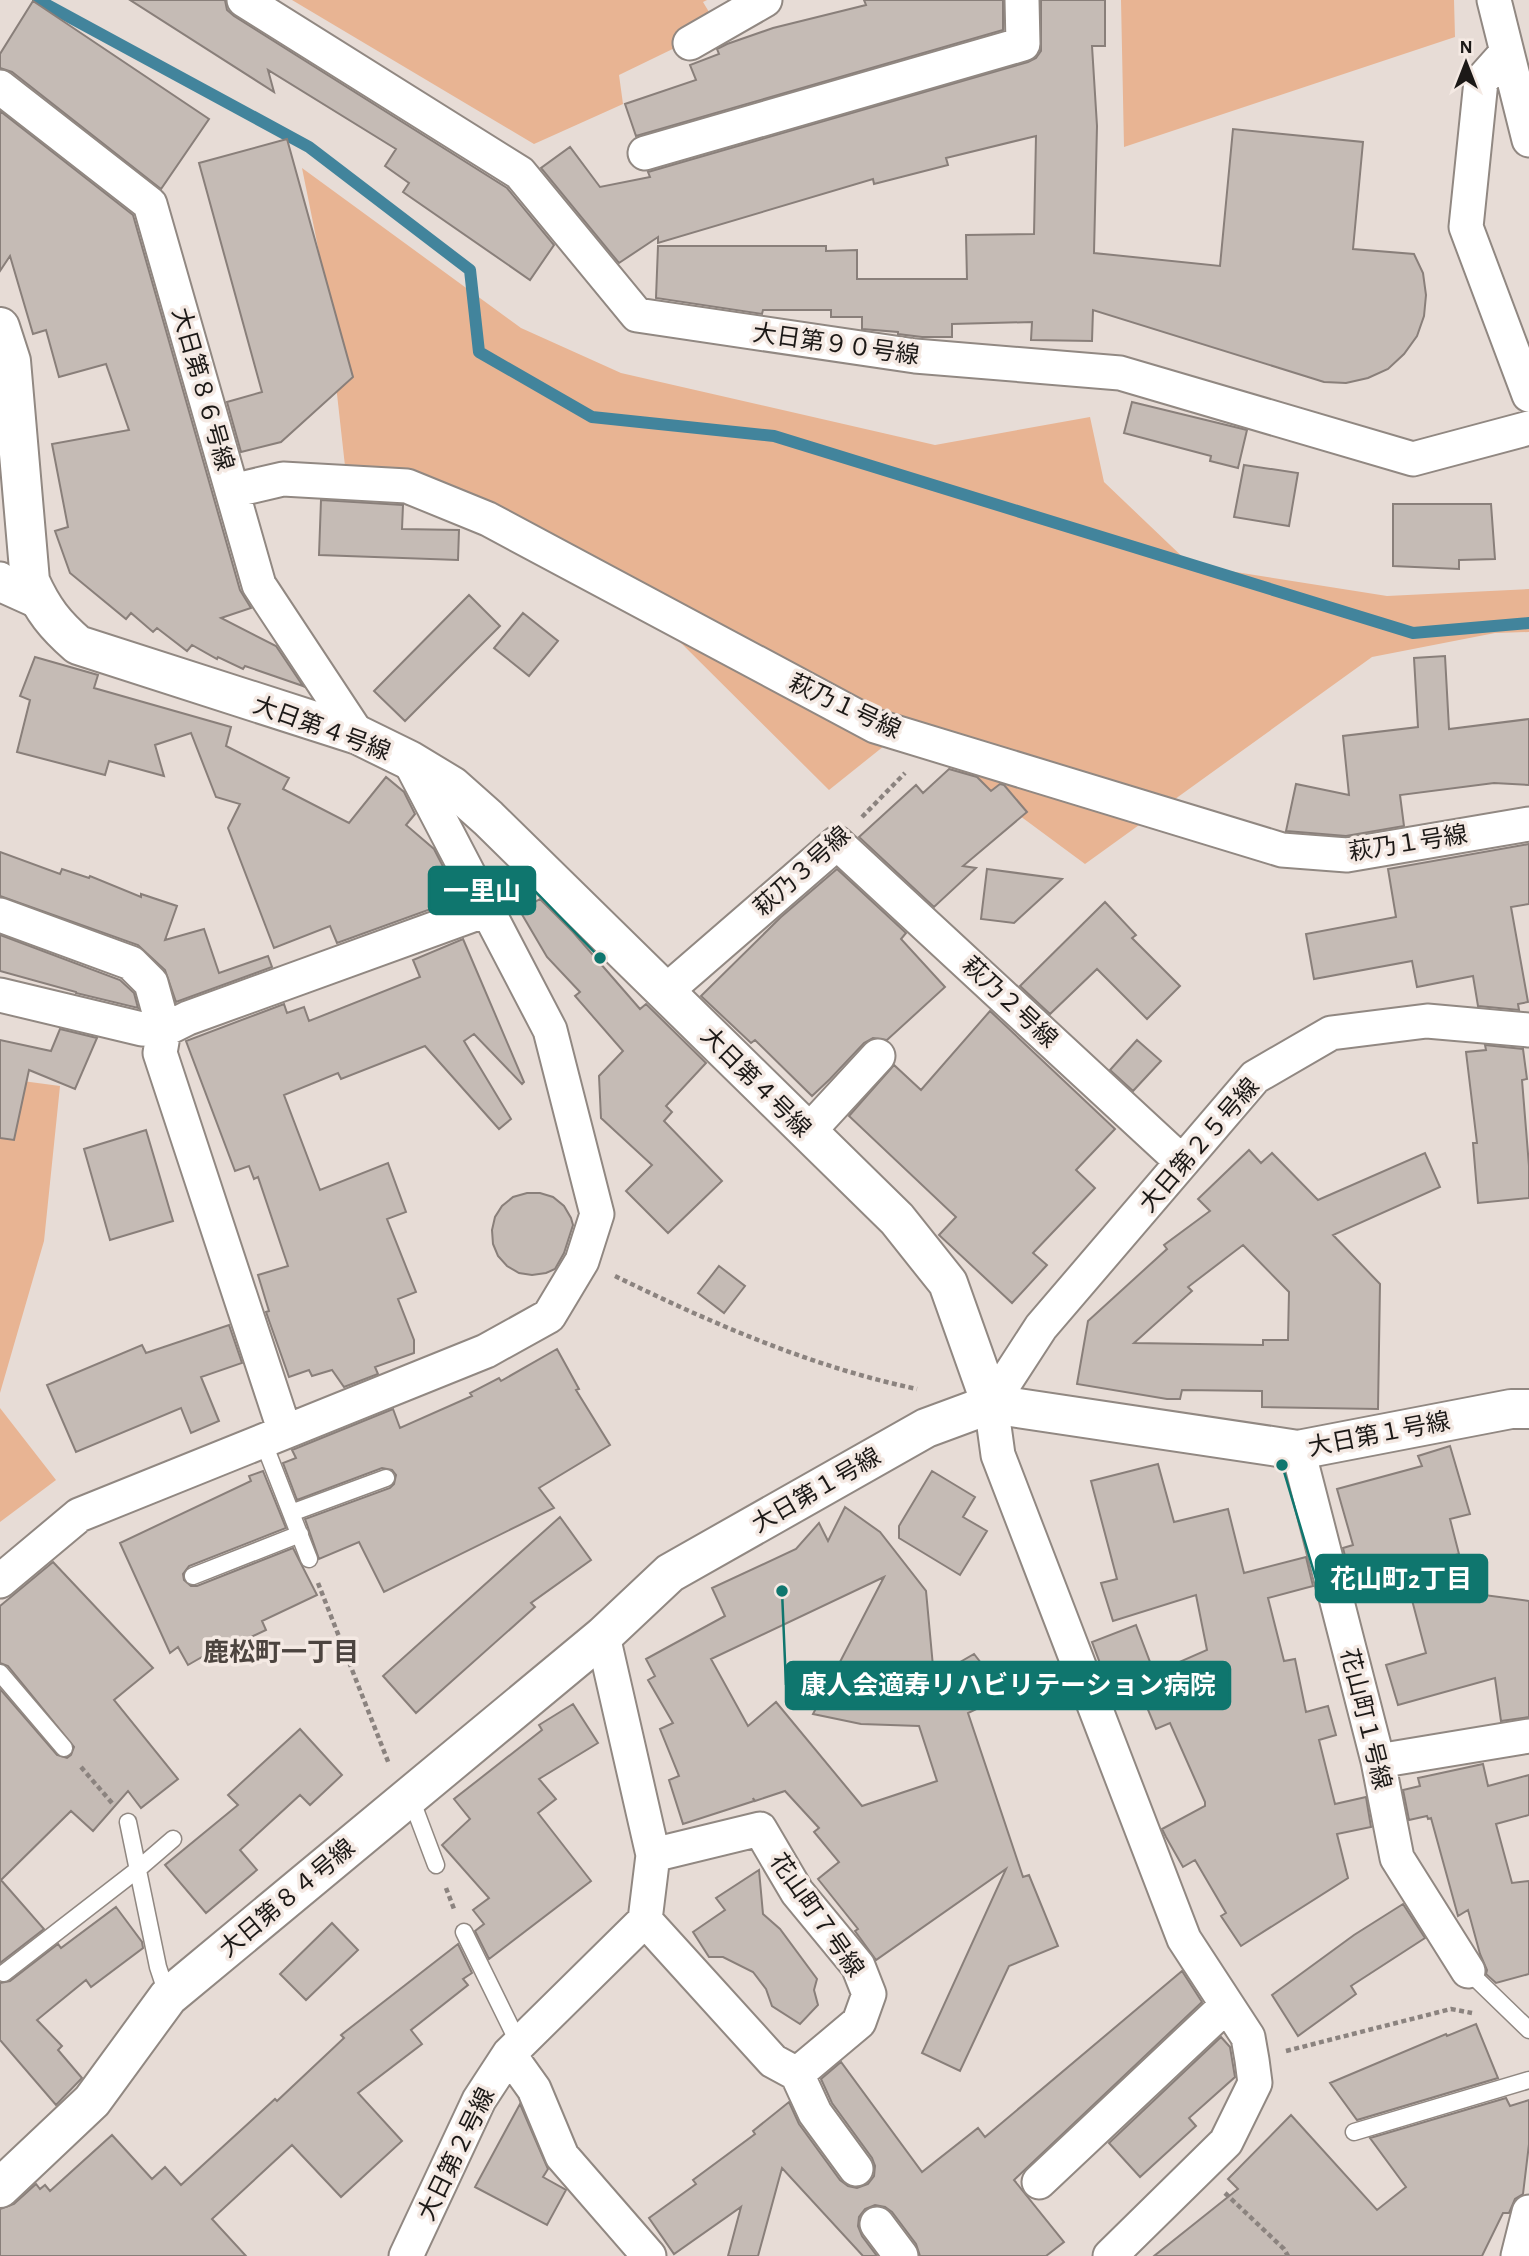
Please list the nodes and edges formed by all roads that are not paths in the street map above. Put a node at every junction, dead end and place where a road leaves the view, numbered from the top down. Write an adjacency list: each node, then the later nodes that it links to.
1 (244, 0): 12 (street, 大日第９０号線)
2 (765, 0): 5 (street)
3 (1022, 0): 9 (street)
4 (1494, 0): 6 (street)
5 (690, 43)
6 (1506, 53): 8 (street); 11 (street)
7 (0, 87): 13 (street, 大日第８６号線)
8 (1529, 140)
9 (645, 153)
10 (0, 327): 15 (street, 大日第４号線)
11 (1529, 396)
12 (1529, 428)
13 (232, 491): 16 (street, 大日第８６号線); 18 (street, 萩乃１号線)
14 (0, 579): 15 (street)
15 (39, 602): 16 (street, 大日第４号線)
16 (358, 735): 17 (street, 大日第４号線)
17 (409, 760): 20 (street); 22 (street, 大日第４号線)
18 (1529, 824)
19 (837, 843): 22 (street, 萩乃３号線); 28 (street, 萩乃２号線)
20 (486, 910): 24 (street); 31 (street)
21 (0, 915): 24 (street)
22 (666, 992): 27 (street, 大日第４号線)
23 (0, 995): 24 (street)
24 (164, 1030): 31 (street)
25 (1529, 1030): 28 (street, 大日第２５号線)
26 (878, 1056): 27 (street)
27 (807, 1133): 29 (street, 大日第４号線)
28 (1182, 1162): 29 (street, 大日第２５号線)
29 (991, 1404): 32 (street, 大日第１号線); 39 (street, 大日第１号線); 55 (street)
30 (1529, 1409): 32 (street, 大日第１号線)
31 (274, 1437): 34 (lane); 38 (street)
32 (1298, 1450): 43 (street, 花山町１号線)
33 (386, 1478): 34 (lane)
34 (291, 1513): 35 (lane)
35 (300, 1534): 36 (lane); 37 (lane)
36 (309, 1559)
37 (193, 1576)
38 (0, 1581)
39 (603, 1636): 44 (street, 大日第８４号線); 47 (street)
40 (0, 1674): 42 (lane)
41 (1529, 1736): 43 (street)
42 (64, 1748)
43 (1378, 1761): 52 (street, 花山町１号線)
44 (407, 1799): 48 (lane); 54 (street, 大日第８４号線)
45 (128, 1822): 49 (lane)
46 (173, 1839): 49 (lane)
47 (653, 1855): 50 (street); 58 (street, 花山町７号線)
48 (436, 1865)
49 (137, 1870): 53 (lane); 54 (lane)
50 (645, 1920): 57 (street); 58 (street)
51 (464, 1933): 57 (lane)
52 (1468, 1971): 56 (lane)
53 (4, 1973)
54 (168, 1997): 63 (street, 大日第８４号線)
55 (1227, 2005): 62 (street); 69 (street)
56 (1529, 2030)
57 (514, 2049): 66 (street, 大日第２号線); 67 (street)
58 (797, 2074): 61 (street)
59 (1529, 2080): 60 (lane)
60 (1354, 2132)
61 (856, 2169)
62 (1039, 2182)
63 (0, 2188)
64 (1529, 2212): 70 (street)
65 (877, 2224): 68 (street)
66 (406, 2256)
67 (649, 2256)
68 (901, 2256)
69 (1110, 2256)
70 (1518, 2256)

